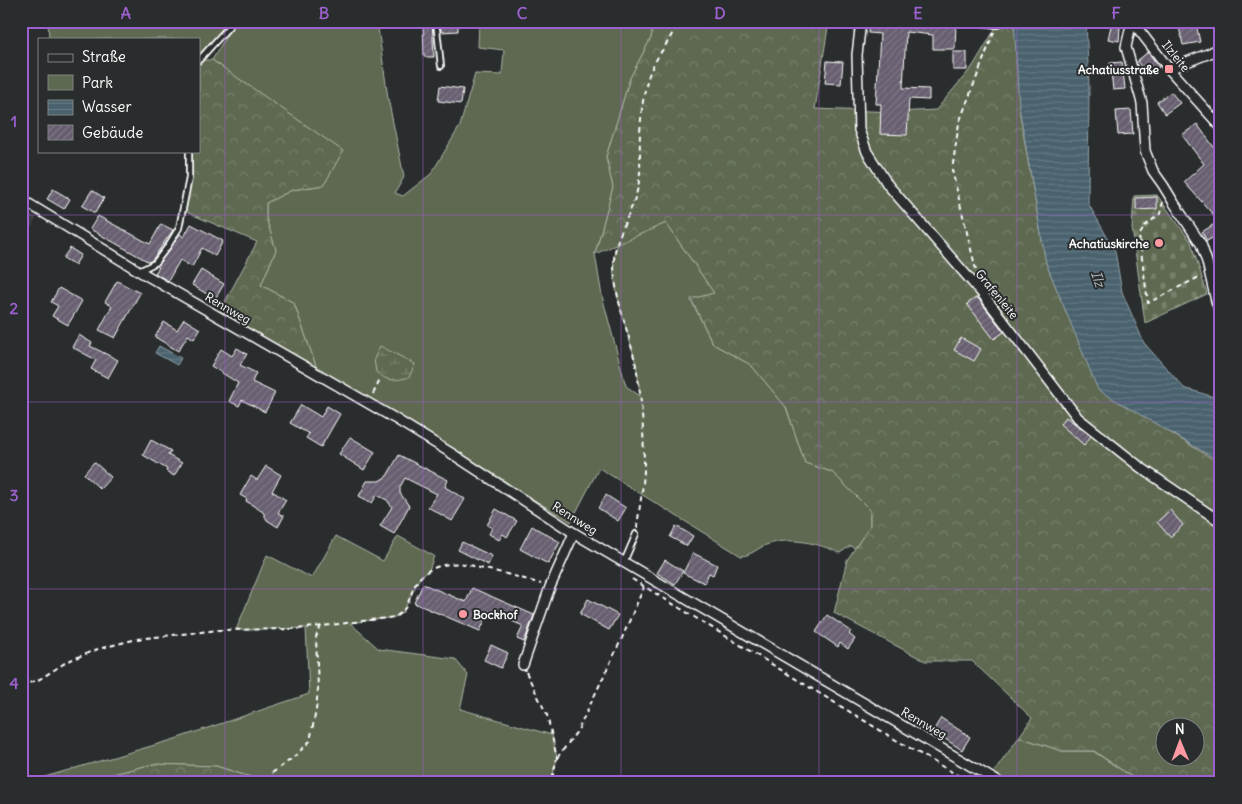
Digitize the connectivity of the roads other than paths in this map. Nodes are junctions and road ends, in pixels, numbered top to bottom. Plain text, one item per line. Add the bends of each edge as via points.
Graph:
1 (234, 21) edge
2 (436, 21) edge
3 (861, 21) edge
4 (981, 21) edge
5 (1132, 21) edge
6 (998, 22) edge
7 (1221, 47) edge
8 (200, 59) edge
9 (441, 66) dead end
10 (1170, 69) junction
11 (1221, 127) edge
12 (189, 152) edge
13 (21, 199) edge
14 (139, 271) junction
15 (1221, 314) edge
16 (1221, 522) edge
17 (574, 533) junction
18 (636, 534) road end
19 (624, 562) junction
20 (523, 665) road end
21 (1000, 783) edge

1 - 8 lane
2 - 9 lane
3 - 16 street, Grafenleite via 859,130 867,152 888,185 980,292 1078,418 1140,467
4 - 6 street
5 - 10 street, Ilzleite
5 - 15 street via 1126,47 1142,103 1145,151 1153,171 1201,244
7 - 10 street
10 - 11 street, Ilzleite
12 - 14 lane via 189,178 179,228 155,263
13 - 14 street, Rennweg
14 - 17 street, Rennweg via 368,403
17 - 19 street, Rennweg
17 - 20 street via 550,587
18 - 19 lane
19 - 21 street, Rennweg

